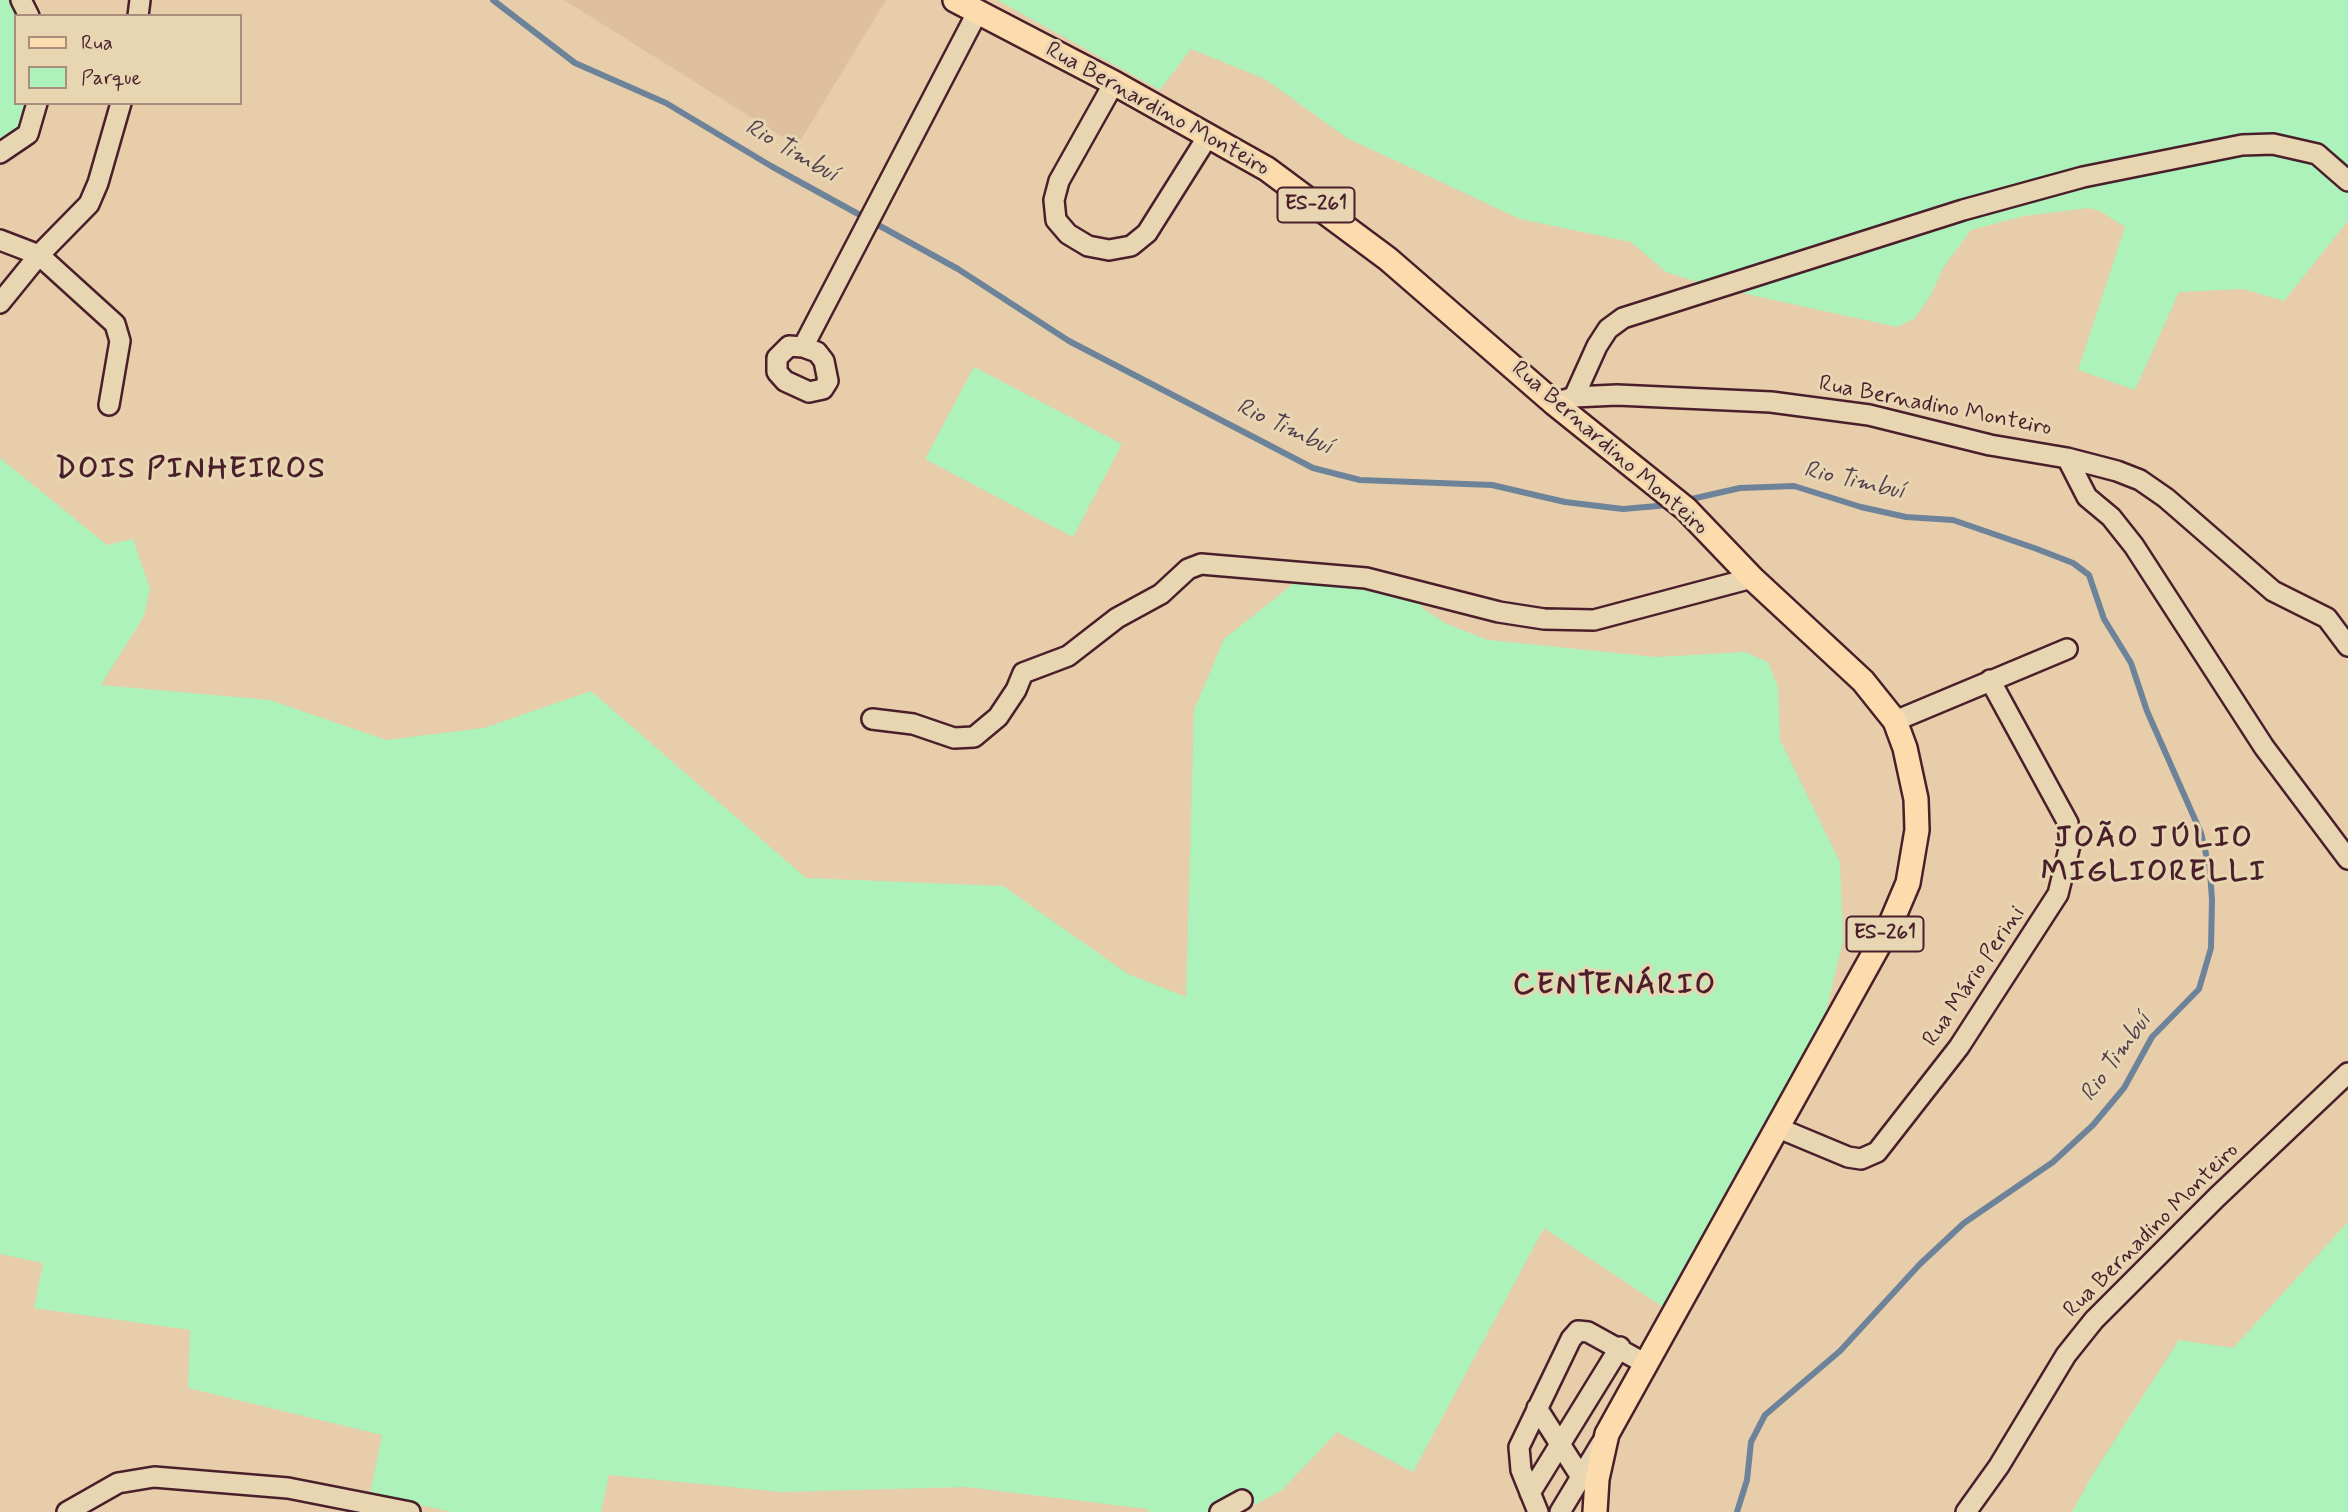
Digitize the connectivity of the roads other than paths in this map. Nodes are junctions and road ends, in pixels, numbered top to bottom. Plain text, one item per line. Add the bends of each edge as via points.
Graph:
1 (955, 0) edge
2 (977, 13) junction
3 (1114, 83) junction
4 (36, 105) edge
5 (120, 105) edge
6 (1208, 136) junction
7 (0, 153) edge
8 (2348, 181) edge
9 (0, 240) edge
10 (39, 256) junction
11 (0, 303) edge
12 (803, 347) dead end
13 (1564, 400) junction
14 (109, 405) dead end
15 (2067, 458) junction
16 (1752, 578) junction
17 (2348, 646) edge
18 (2067, 649) dead end
19 (1990, 680) junction
20 (872, 719) dead end
21 (1895, 721) junction
22 (2348, 859) edge
23 (2348, 1073) edge
24 (1776, 1127) junction
25 (1619, 1347) junction
26 (1646, 1364) junction
27 (1537, 1408) junction
28 (1607, 1434) junction
29 (1562, 1444) junction
30 (1581, 1477) junction
31 (1530, 1493) junction
32 (1242, 1500) dead end
33 (353, 1506) edge
34 (67, 1512) edge
35 (410, 1512) edge
36 (1220, 1512) edge
37 (1538, 1512) edge
38 (1560, 1512) edge
39 (1595, 1512) edge
40 (1966, 1512) edge

1 - 2 main road, Rua Bernardino Monteiro / ES-261
2 - 3 main road, Rua Bernardino Monteiro / ES-261
2 - 12 street
3 - 6 main road, Rua Bernardino Monteiro / ES-261
3 - 6 street via 1059,181 1054,200 1056,220 1088,246 1109,250 1131,246 1147,233
4 - 7 street via 28,134
5 - 10 street via 89,204
6 - 13 main road, Rua Bernardino Monteiro / ES-261 via 1267,169
8 - 13 street via 2318,154 2273,144 2242,145 2083,177 1963,209 1623,318 1608,330
9 - 10 street
10 - 11 street
10 - 14 street via 115,324 120,341
13 - 15 street, Rua Bernadino Monteiro via 1617,395 1771,402 1869,415 1990,445
13 - 16 main road, Rua Bernardino Monteiro / ES-261 via 1686,509
15 - 17 street via 2140,480 2267,586 2327,618
15 - 22 street, Rua Bernadino Monteiro via 2087,498 2111,517 2134,546 2264,747
16 - 20 street via 1594,620 1544,620 1366,578 1201,564 1188,569 1161,594 1117,618 1069,656 1027,670 998,717 974,737 954,738 913,724
16 - 21 main road, Rua Bernardino Monteiro / ES-261 via 1863,681
18 - 19 street
19 - 21 street
19 - 24 street, Rua Mário Perini via 2068,823 2070,845 2058,894 1959,1047 1875,1153 1861,1159 1848,1157
21 - 24 main road, Rua Bernardino Monteiro / ES-261 via 1916,799 1917,830 1908,883 1891,923
23 - 40 street, Rua Bernadino Monteiro via 2094,1320 2059,1366 2000,1466
24 - 26 main road, ES-261
25 - 26 street
25 - 27 street via 1578,1331
25 - 29 street
26 - 28 main road, ES-261
27 - 29 street
27 - 31 street via 1518,1458
28 - 30 street
28 - 39 main road, ES-261
29 - 30 street
29 - 31 street
30 - 38 street
31 - 37 street
32 - 36 street
33 - 34 street via 288,1488 154,1477 118,1483
33 - 35 street

